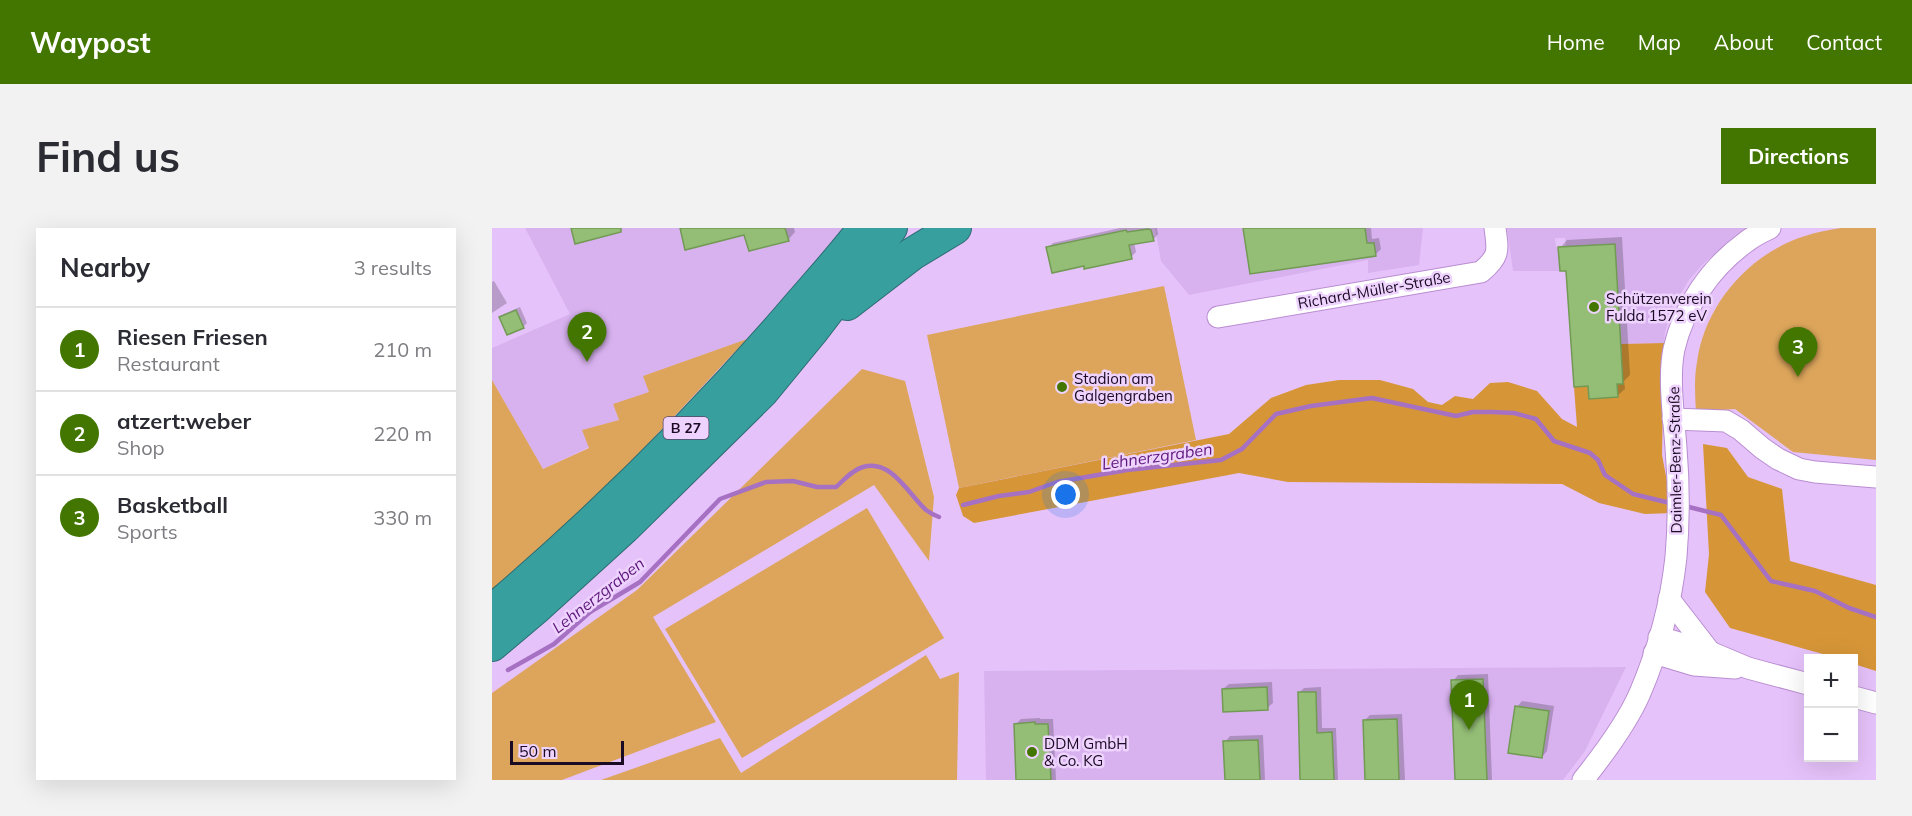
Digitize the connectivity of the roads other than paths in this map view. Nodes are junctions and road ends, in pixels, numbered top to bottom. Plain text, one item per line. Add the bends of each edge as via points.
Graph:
1 (864, 228) edge
2 (891, 228) edge
3 (955, 228) edge
4 (1495, 228) edge
5 (1770, 228) edge
6 (1218, 317) dead end
7 (813, 330) junction
8 (1673, 418) junction
9 (1876, 477) edge
10 (1669, 599) junction
11 (492, 611) edge
12 (492, 645) edge
13 (1657, 645) junction
14 (1710, 652) junction
15 (1748, 668) junction
16 (1804, 683) edge
17 (1858, 698) edge
18 (1876, 704) edge
19 (1583, 780) edge

1 - 11 highway, B 27 via 748,363 642,474
2 - 7 highway, B 27
3 - 7 highway via 912,254
4 - 6 street, Richard-Müller-Straße via 1498,249 1493,261 1481,272
5 - 8 street, Daimler-Benz-Straße via 1746,242 1714,270 1688,311 1674,350
7 - 12 highway, B 27 via 762,392 624,528
8 - 9 street via 1726,421 1778,459 1799,469
8 - 10 street, Daimler-Benz-Straße via 1678,519
10 - 13 street, Daimler-Benz-Straße
10 - 14 street
13 - 14 street
13 - 15 street via 1694,665
13 - 19 street, Daimler-Benz-Straße via 1640,694 1605,753
14 - 15 street
15 - 16 street
17 - 18 street

